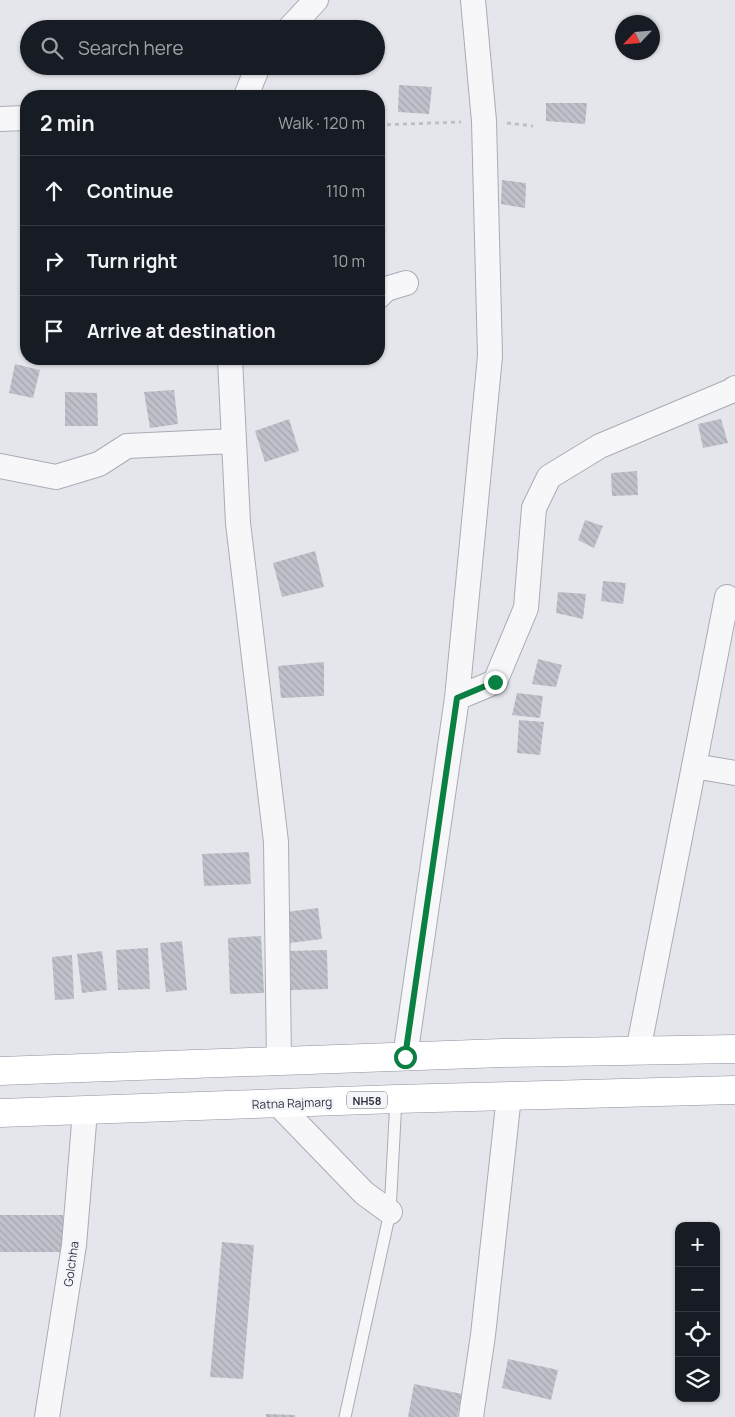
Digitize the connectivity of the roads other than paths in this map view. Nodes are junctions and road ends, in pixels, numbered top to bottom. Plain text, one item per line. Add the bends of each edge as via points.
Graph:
1 (316, 0) edge
2 (472, 0) edge
3 (297, 20) edge
4 (254, 75) edge
5 (248, 90) edge
6 (20, 118) edge
7 (0, 119) edge
8 (406, 283) dead end
9 (385, 290) edge
10 (231, 365) edge
11 (735, 388) edge
12 (234, 441) junction
13 (0, 466) edge
14 (727, 596) dead end
15 (457, 698) junction
16 (694, 766) junction
17 (735, 773) edge
18 (735, 1048) edge
19 (638, 1051) junction
20 (405, 1057) junction
21 (279, 1062) junction
22 (0, 1071) edge
23 (735, 1090) edge
24 (509, 1096) junction
25 (396, 1099) junction
26 (277, 1103) junction
27 (85, 1111) junction
28 (0, 1113) edge
29 (390, 1212) junction
30 (47, 1417) edge
31 (345, 1417) edge
32 (471, 1417) edge

1 - 3 street
2 - 15 street via 484,121 490,356
4 - 5 street
6 - 7 street
8 - 9 street
10 - 12 street
11 - 15 street via 600,446 549,477 534,508 526,608 495,682
12 - 13 street via 127,446 99,464 56,477
12 - 21 street via 238,523 276,842
14 - 16 street
15 - 20 street
16 - 17 street
16 - 19 street
18 - 19 highway
19 - 20 highway
20 - 21 highway
21 - 22 highway
23 - 24 highway, Ratna Rajmarg / NH58
24 - 25 highway, Ratna Rajmarg / NH58
24 - 32 street
25 - 26 highway, Ratna Rajmarg / NH58
25 - 29 lane
26 - 27 highway, Ratna Rajmarg / NH58
26 - 29 street via 364,1193
27 - 28 highway, Ratna Rajmarg / NH58
27 - 30 street, Golchha via 74,1245
29 - 31 lane

